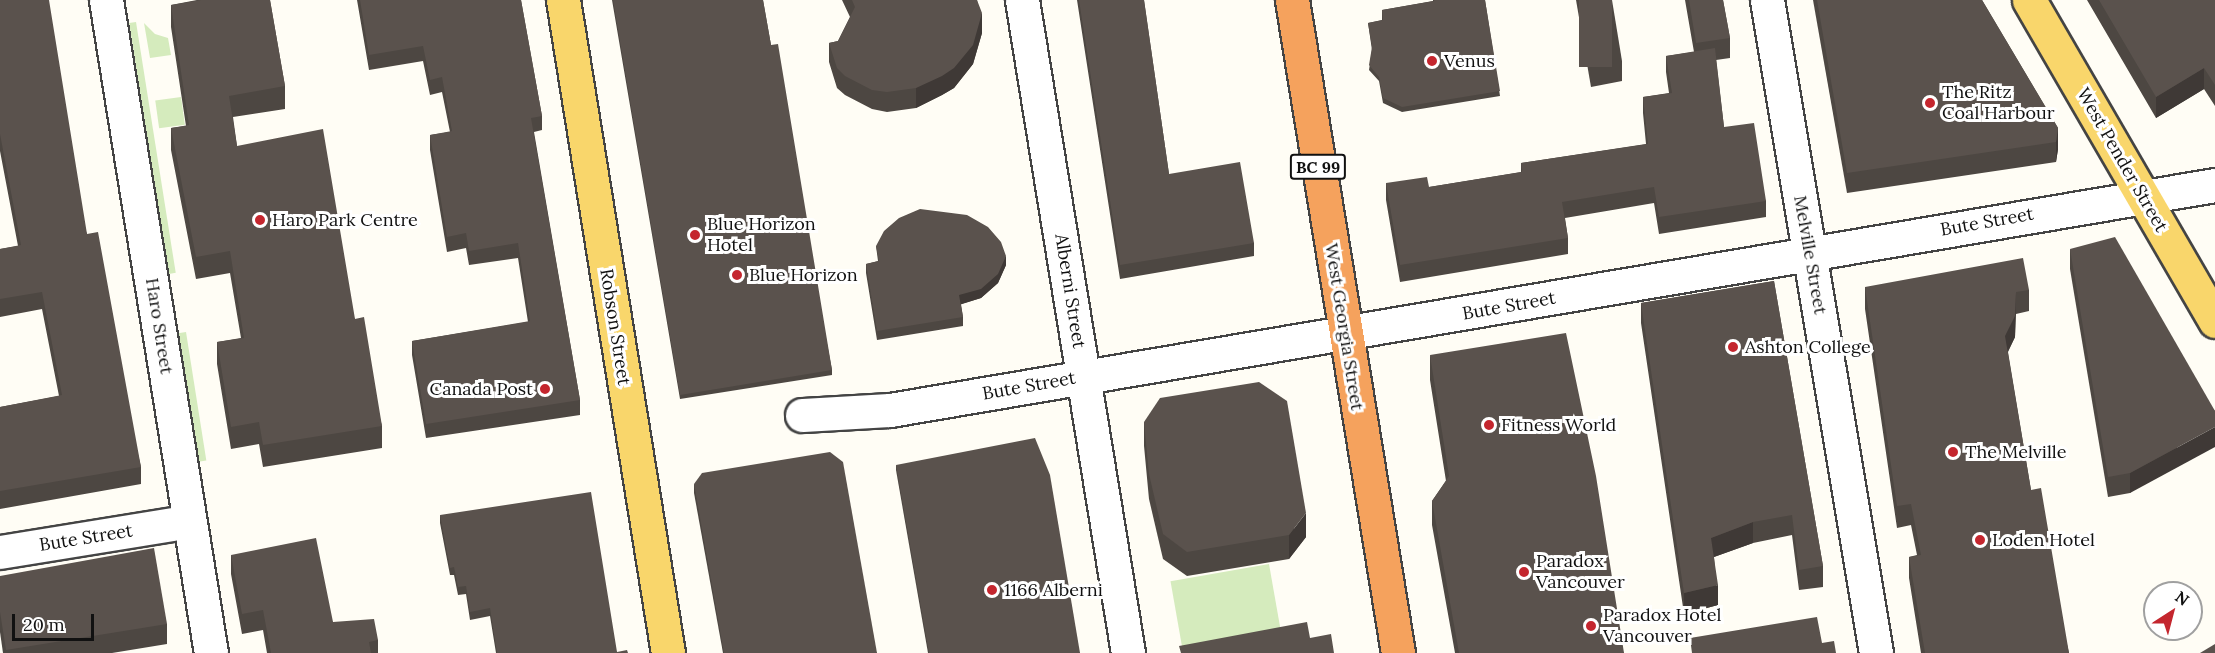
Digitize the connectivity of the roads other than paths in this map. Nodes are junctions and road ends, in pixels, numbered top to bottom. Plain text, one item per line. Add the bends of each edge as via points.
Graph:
1 (106, 0) edge
2 (563, 0) edge
3 (1022, 0) edge
4 (1292, 0) edge
5 (1767, 0) edge
6 (2029, 0) edge
7 (2215, 185) edge
8 (2143, 196) junction
9 (1809, 254) junction
10 (2215, 321) edge
11 (1345, 334) junction
12 (1084, 377) junction
13 (802, 415) dead end
14 (172, 524) dead end
15 (0, 552) edge
16 (211, 653) edge
17 (668, 653) edge
18 (1128, 653) edge
19 (1398, 653) edge
20 (1876, 653) edge

1 - 16 street, Haro Street
2 - 17 main road, Robson Street
3 - 12 street, Alberni Street
4 - 11 highway, West Georgia Street / BC 99
5 - 9 street, Melville Street
6 - 8 main road, West Pender Street
7 - 8 street, Bute Street
8 - 9 street, Bute Street
8 - 10 main road, West Pender Street
9 - 11 street, Bute Street
9 - 20 street, Melville Street
11 - 12 street, Bute Street
11 - 19 highway, West Georgia Street / BC 99
12 - 13 street, Bute Street via 857,415 834,411
12 - 18 street, Alberni Street
14 - 15 street, Bute Street

